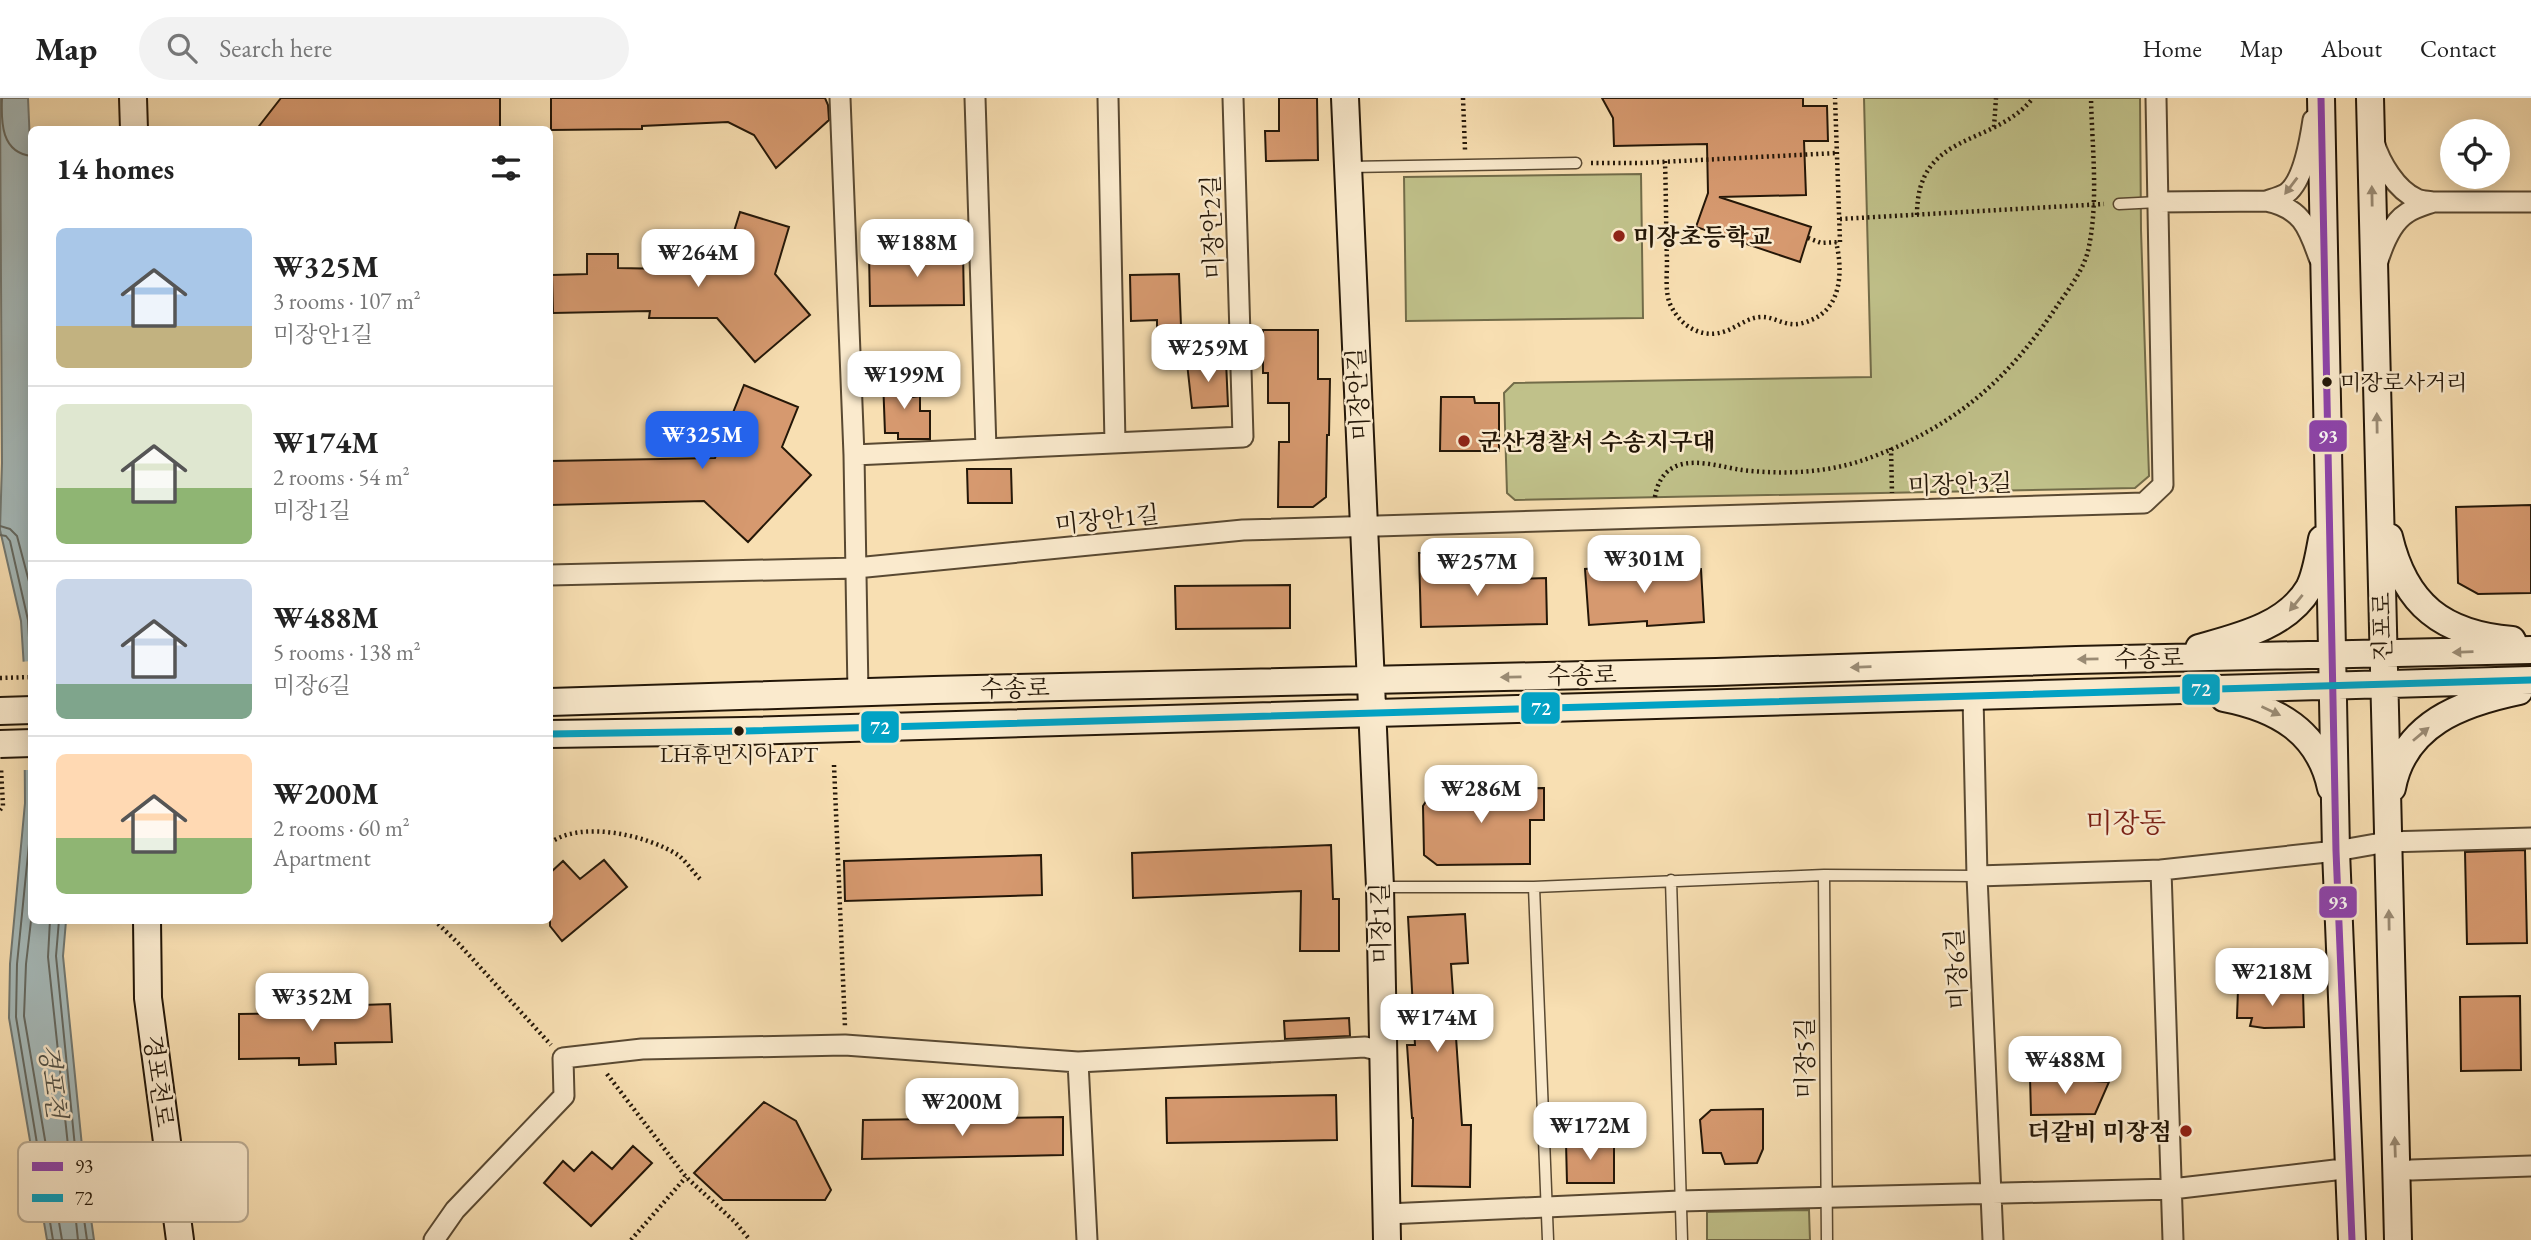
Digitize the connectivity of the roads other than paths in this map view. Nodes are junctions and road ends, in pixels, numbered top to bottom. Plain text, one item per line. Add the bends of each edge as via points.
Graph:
1 (133, 98) edge
2 (840, 98) edge
3 (975, 98) edge
4 (1108, 98) edge
5 (1233, 98) edge
6 (1345, 98) edge
7 (2156, 98) edge
8 (2319, 98) edge
9 (2370, 98) edge
10 (134, 126) edge
11 (2371, 130) junction
12 (1576, 163) road end
13 (1348, 167) junction
14 (2266, 201) junction
15 (2158, 202) junction
16 (2433, 202) junction
17 (2531, 202) edge
18 (2119, 204) road end
19 (2374, 272) junction
20 (2325, 276) junction
21 (1115, 443) junction
22 (986, 449) junction
23 (854, 455) junction
24 (2330, 468) junction
25 (2379, 475) junction
26 (1364, 528) junction
27 (856, 568) junction
28 (553, 576) edge
29 (2531, 642) edge
30 (2531, 650) edge
31 (2383, 654) junction
32 (2333, 655) junction
33 (2163, 658) junction
34 (2531, 680) edge
35 (2384, 683) junction
36 (2334, 685) junction
37 (2531, 688) edge
38 (2181, 689) junction
39 (858, 693) junction
40 (1372, 695) junction
41 (1973, 696) junction
42 (553, 702) edge
43 (0, 710) edge
44 (28, 710) edge
45 (553, 734) edge
46 (28, 743) edge
47 (0, 744) edge
48 (2337, 817) junction
49 (2387, 829) junction
50 (2531, 838) edge
51 (2336, 851) junction
52 (2161, 870) junction
53 (1824, 875) junction
54 (1977, 876) junction
55 (1671, 880) junction
56 (1380, 887) junction
57 (1534, 887) junction
58 (147, 924) edge
59 (1381, 1051) junction
60 (1078, 1062) junction
61 (167, 1142) edge
62 (2531, 1166) edge
63 (2335, 1170) dead end
64 (2411, 1170) dead end
65 (2172, 1189) junction
66 (1992, 1195) junction
67 (1825, 1198) junction
68 (1680, 1201) junction
69 (1548, 1205) junction
70 (178, 1222) edge
71 (1387, 1227) edge
72 (180, 1240) edge
73 (434, 1240) edge
74 (1087, 1240) edge
75 (1548, 1240) edge
76 (1682, 1240) edge
77 (1827, 1240) edge
78 (1993, 1240) edge
79 (2174, 1240) edge
80 (2352, 1240) edge
81 (2398, 1240) edge

1 - 10 street
2 - 23 street
3 - 22 street
4 - 21 street
5 - 21 street, 미장안2길 via 1243,437
6 - 13 street, 미장안길
7 - 15 street, 미장안3길
8 -> 14 street via 2293,187 2286,195
8 - 20 street, 진포로
9 - 11 street, 진포로
11 - 16 street via 2376,151 2402,189 2417,200
19 -> 11 street, 진포로
12 - 13 lane
13 - 26 street, 미장안길
14 - 15 street
14 - 20 street via 2286,205 2298,216 2312,236
15 - 18 lane
15 - 26 street, 미장안3길 via 2163,485 2144,503
16 - 17 street
16 - 19 street via 2406,213 2395,225
25 -> 19 street, 진포로
20 - 24 street, 진포로
21 - 22 street, 미장안2길
22 - 23 street, 미장안2길
23 - 27 street
24 - 32 street, 진포로
24 -> 33 street via 2322,541 2309,587 2288,614 2241,636
25 - 29 street via 2389,540 2401,577 2422,606 2455,627
25 - 31 street, 진포로
26 - 27 street, 미장안1길 via 1243,530
26 - 40 street, 미장안길
27 - 28 street, 미장안1길
27 - 39 street
30 -> 31 street, 수송로
31 - 32 street, 수송로
31 - 35 street, 진포로
32 - 33 street, 수송로
32 - 36 street, 진포로
33 -> 40 street, 수송로
34 - 35 street, 수송로
35 - 36 street, 수송로
35 - 49 street, 진포로
36 - 38 street, 수송로
36 - 48 street, 진포로
49 -> 37 street via 2395,771 2412,741 2438,719 2490,697
38 - 41 street, 수송로
38 -> 48 street via 2252,703 2299,730 2328,776
39 - 40 street, 수송로
39 - 42 street, 수송로
40 - 41 street, 수송로
40 - 45 street, 수송로 via 759,731
40 - 56 street, 미장1길
41 - 54 street, 미장6길
43 - 44 street
46 - 47 street, bridge
48 - 51 street, 진포로
49 - 50 street
49 - 51 street
81 -> 49 street, 진포로
51 - 52 street
51 - 80 street, 진포로
52 - 54 street
52 - 65 street
53 - 54 lane
53 - 55 lane
53 - 67 lane, 미장5길
54 - 66 street, 미장6길
55 - 57 lane
55 - 68 lane
56 - 57 lane
56 - 59 street, 미장1길
57 - 69 lane
58 - 61 street, 경포천로 via 148,998
59 - 60 street via 1365,1047
59 - 71 street, 미장1길
60 - 73 street via 845,1045 642,1049 563,1058 564,1096 455,1210
60 - 74 street
62 - 64 street
63 - 65 street
65 - 66 street
65 - 79 street
66 - 67 street
66 - 78 street, 미장6길
67 - 68 street
67 - 77 lane, 미장5길
68 - 69 street
68 - 76 lane
69 - 71 street
69 - 75 lane
70 - 72 street, 경포천로

